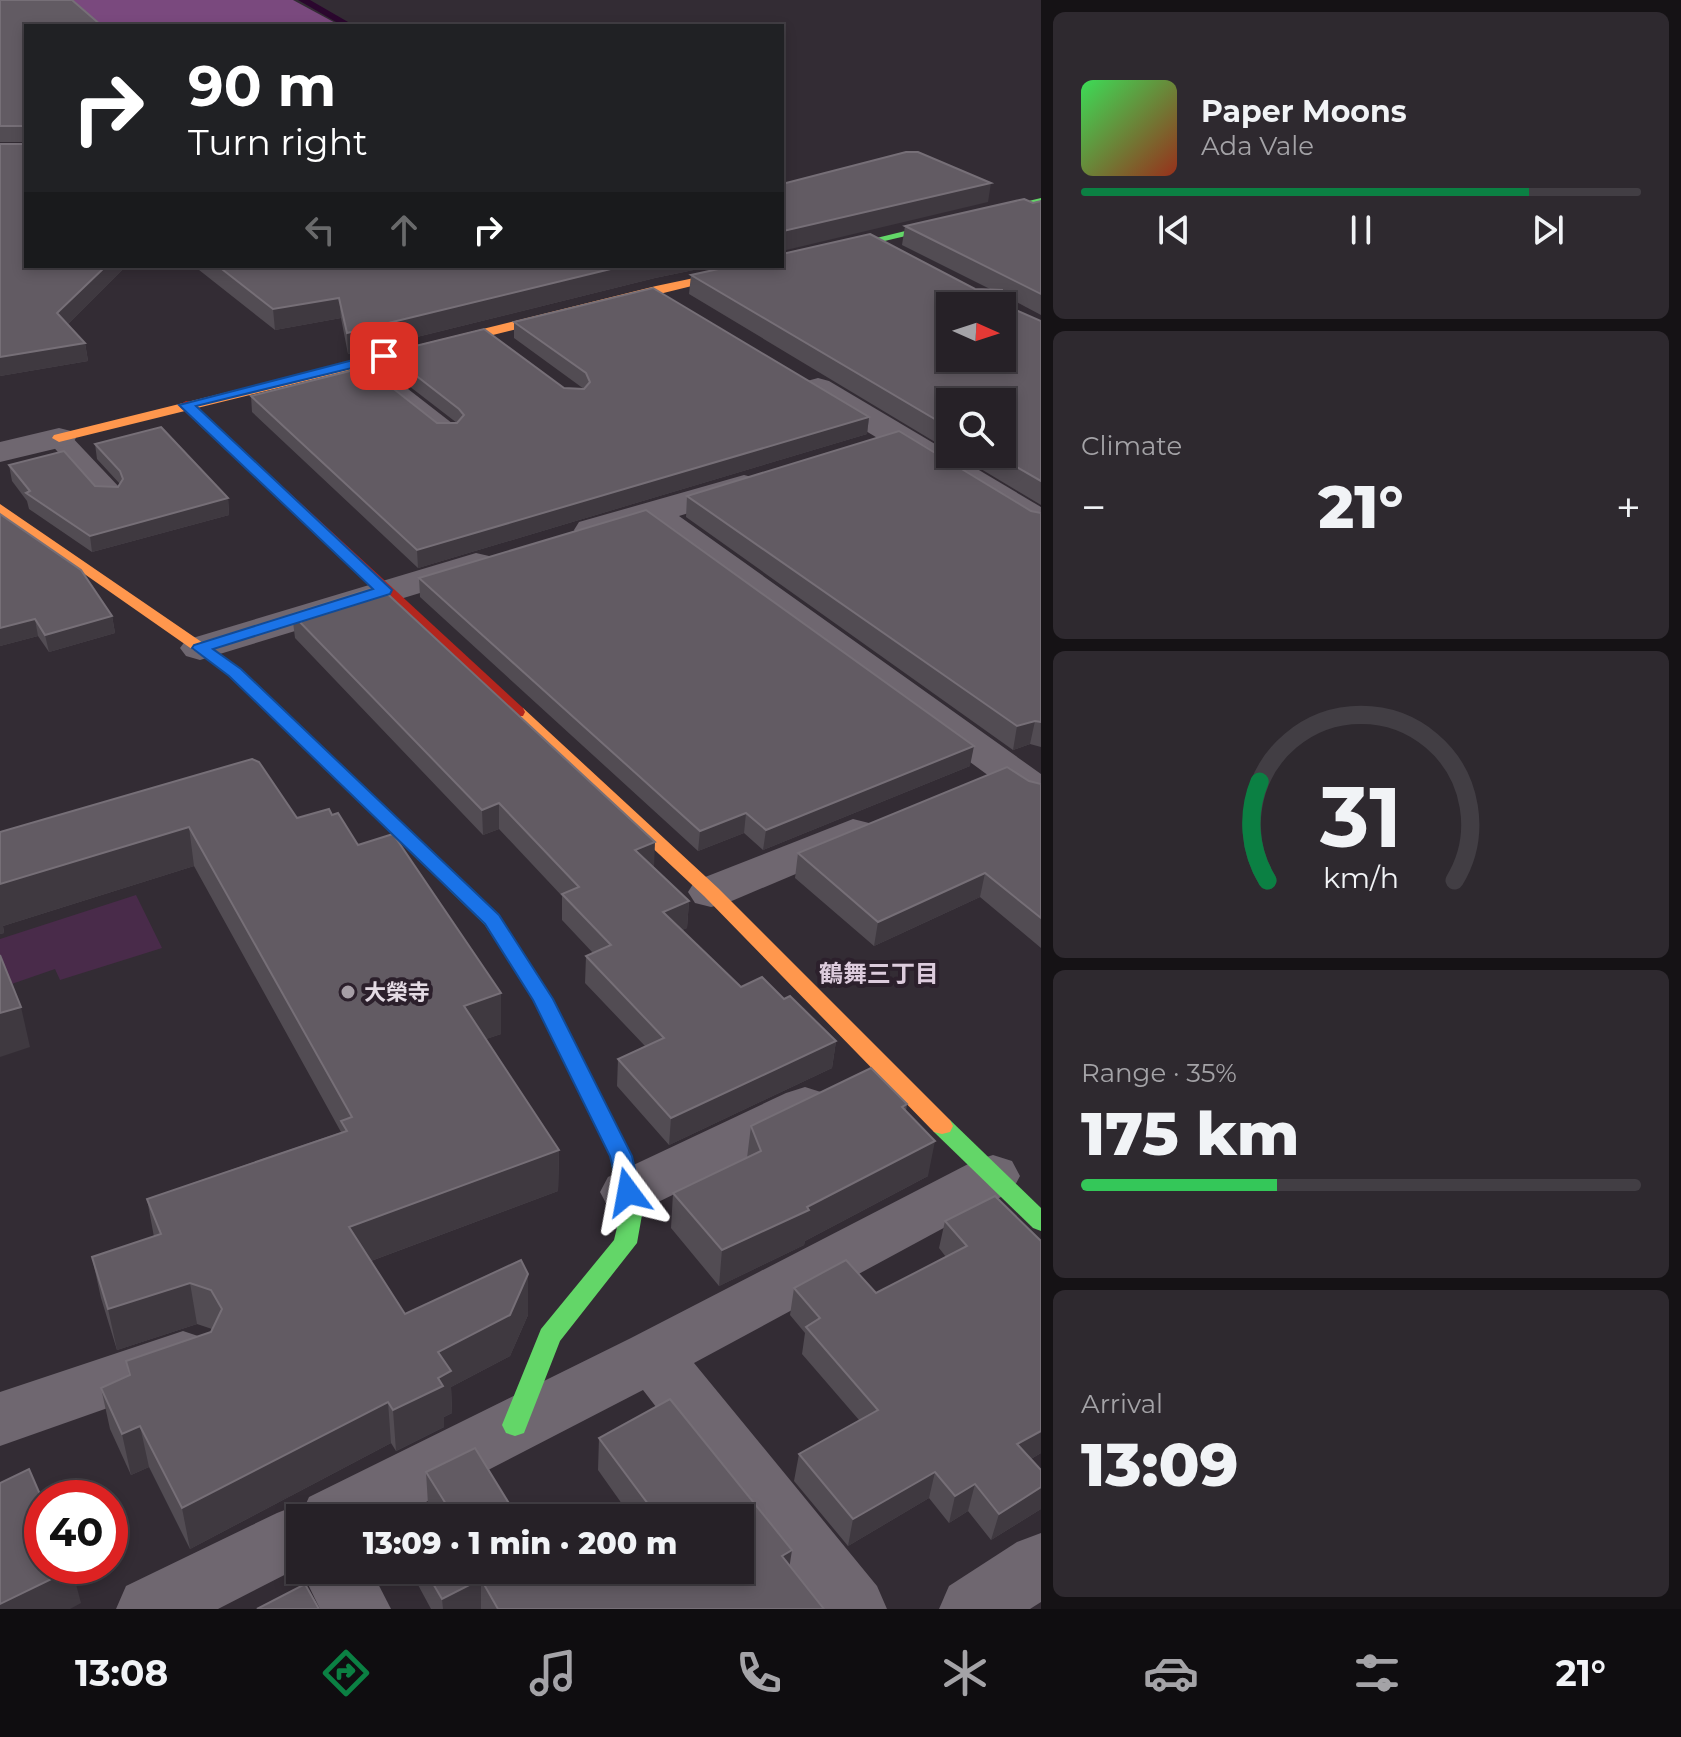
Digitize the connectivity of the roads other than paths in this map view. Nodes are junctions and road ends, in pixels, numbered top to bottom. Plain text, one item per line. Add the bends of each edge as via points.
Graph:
1 (1038, 205) edge
2 (873, 241) junction
3 (797, 259) edge
4 (914, 263) edge
5 (748, 268) edge
6 (720, 271) edge
7 (656, 290) junction
8 (696, 314) edge
9 (485, 331) junction
10 (511, 350) edge
11 (359, 362) junction
12 (791, 372) edge
13 (186, 405) junction
14 (448, 432) edge
15 (59, 438) junction
16 (900, 438) junction
17 (856, 451) edge
18 (0, 452) edge
19 (768, 478) edge
20 (110, 494) edge
21 (0, 508) edge
22 (652, 513) junction
23 (1041, 522) edge
24 (562, 539) edge
25 (503, 556) edge
26 (384, 590) junction
27 (200, 648) junction
28 (1030, 773) edge
29 (966, 787) edge
30 (895, 816) edge
31 (711, 892) junction
32 (883, 1069) junction
33 (993, 1176) junction
34 (628, 1192) junction
35 (1041, 1222) edge
36 (196, 1352) edge
37 (652, 1356) junction
38 (0, 1419) edge
39 (515, 1425) junction
40 (360, 1504) edge
41 (286, 1541) edge
42 (1041, 1564) edge
43 (342, 1584) edge
44 (150, 1609) edge
45 (357, 1609) edge
46 (853, 1609) edge
47 (973, 1609) edge

1 - 2 street
2 - 3 street
2 - 4 street
5 - 6 street
6 - 7 street
7 - 8 street
7 - 9 street
9 - 10 lane
9 - 11 street
11 - 13 street
11 - 14 lane
12 - 16 street
13 - 15 street
13 - 26 street
15 - 18 street
15 - 20 lane
16 - 17 street
16 - 23 street
19 - 22 street
21 - 27 street
22 - 24 street
22 - 28 street
25 - 26 street
26 - 27 street
26 - 31 street
27 - 34 street via 235,672 492,920 550,1013 621,1156
28 - 29 street
30 - 31 street
31 - 32 street
32 - 33 street
32 - 34 street
33 - 35 street
33 - 37 street
34 - 39 street via 631,1215 625,1243 550,1336
36 - 38 street
37 - 39 street
37 - 46 street
39 - 40 street
41 - 44 street
42 - 47 street
43 - 45 street

